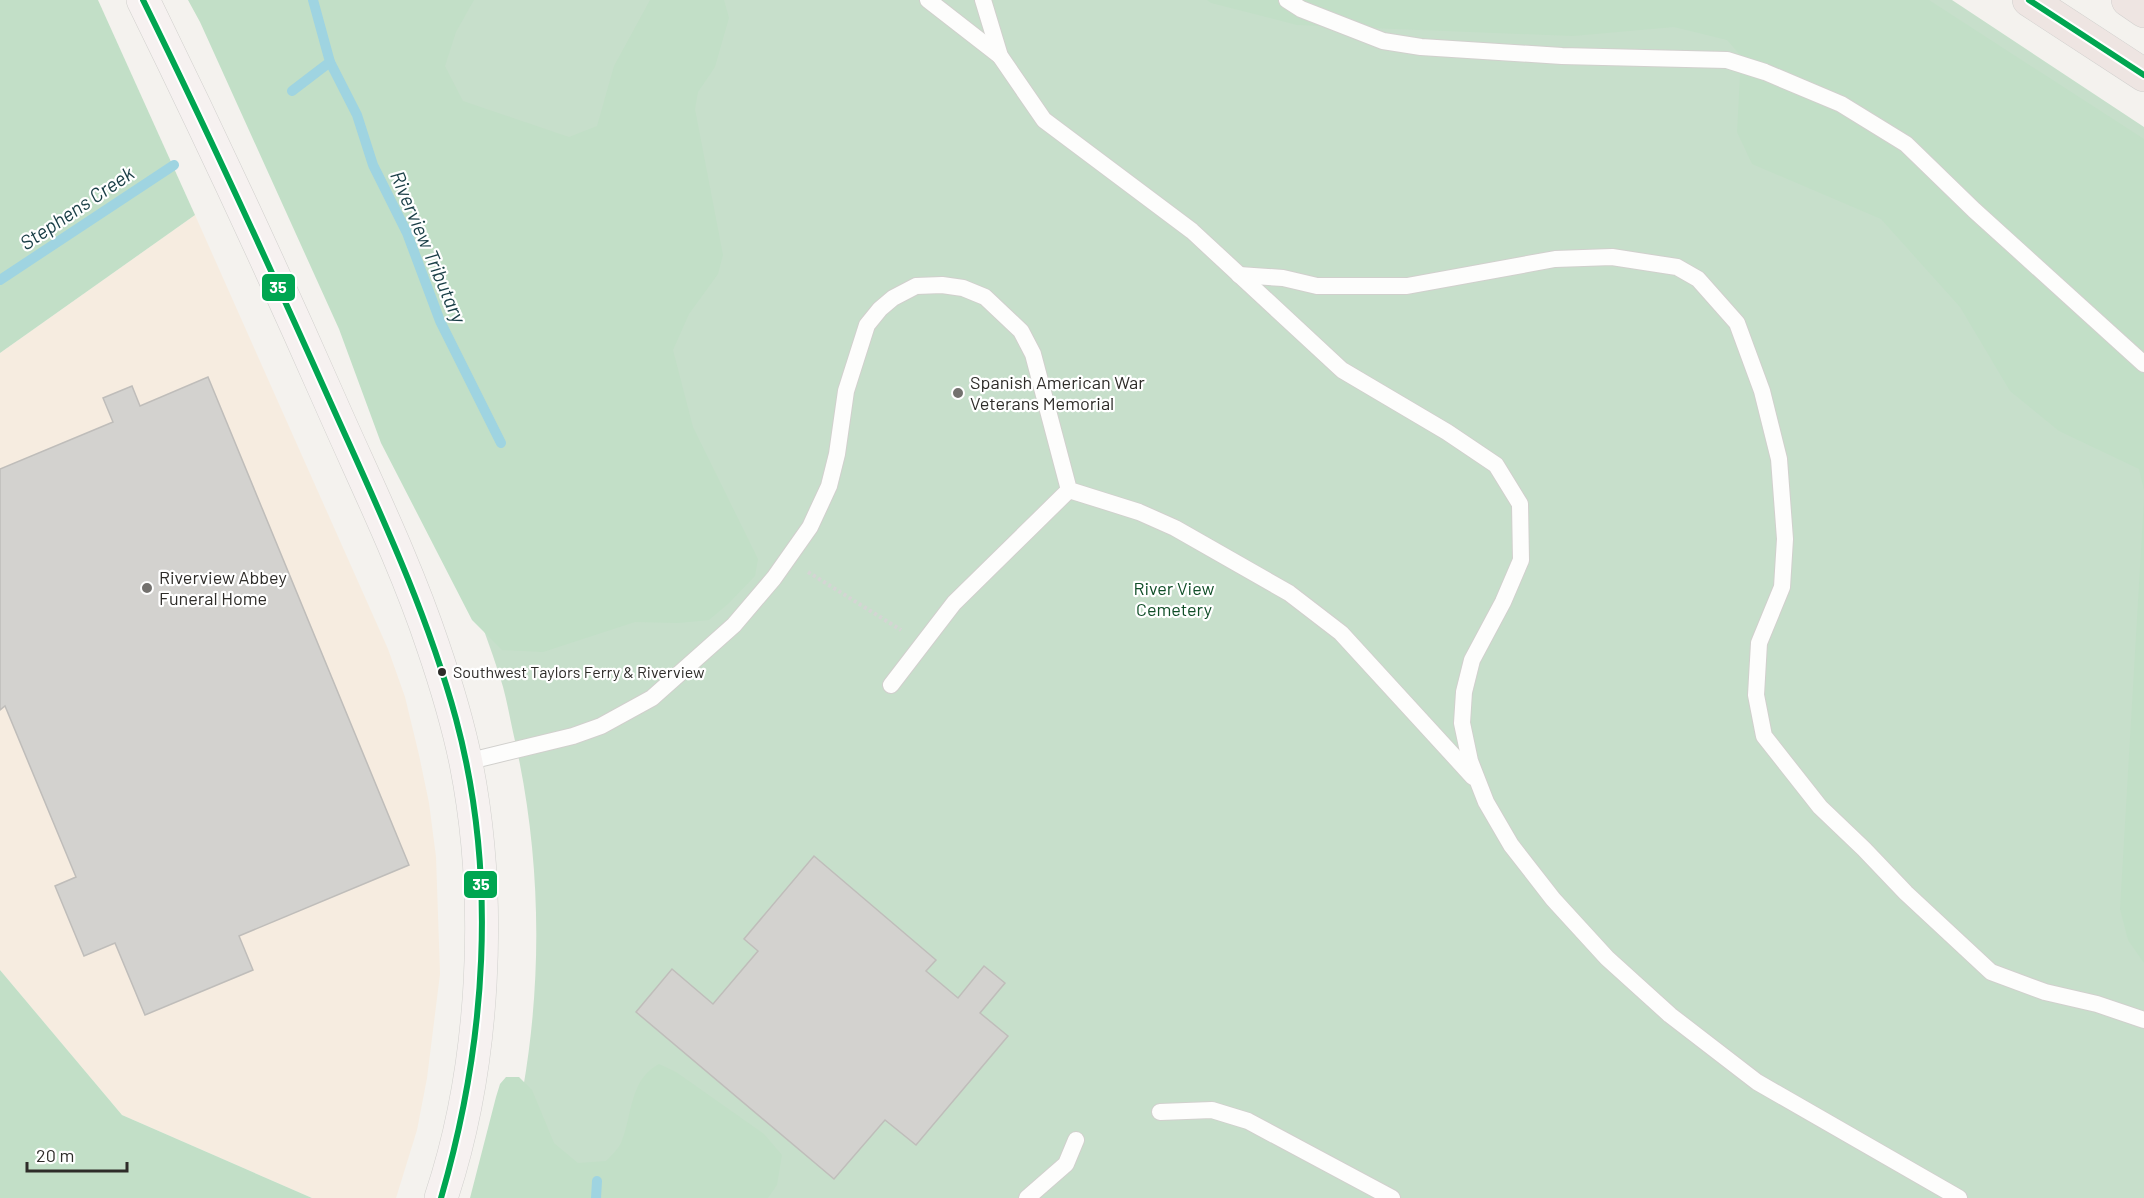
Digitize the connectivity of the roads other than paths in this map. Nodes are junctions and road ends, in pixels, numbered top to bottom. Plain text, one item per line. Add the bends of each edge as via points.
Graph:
1 (144, 0) edge
2 (928, 0) edge
3 (983, 0) edge
4 (1287, 0) edge
5 (2029, 0) edge
6 (2128, 0) edge
7 (2144, 11) edge
8 (1000, 56) junction
9 (2144, 75) edge
10 (1239, 274) junction
11 (2144, 364) edge
12 (1069, 490) junction
13 (891, 684) dead end
14 (466, 762) junction
15 (1479, 782) junction
16 (2144, 1020) edge
17 (1160, 1112) dead end
18 (1076, 1140) dead end
19 (441, 1198) edge
20 (1027, 1198) edge
21 (1392, 1198) edge
22 (1959, 1198) edge

1 - 14 main road via 274,274 407,577 433,645
2 - 8 lane
3 - 8 lane
4 - 11 lane via 1383,41 1421,48 1727,60 1776,76 1841,104 1906,144
5 - 9 main road
6 - 7 main road
8 - 10 lane via 1044,120 1192,231
10 - 15 lane via 1342,370 1496,465 1520,504 1521,560 1472,660 1464,692 1462,723
10 - 16 lane via 1317,286 1407,286 1555,259 1612,257 1677,267 1698,279 1737,323 1762,391 1779,459 1785,540 1782,587 1758,643 1756,695 1764,736 1820,807 1991,972
12 - 13 lane via 954,603
12 - 14 lane via 1033,354 1021,331 985,297 963,288 916,286 892,298 867,325 846,391 829,486 810,526 788,559 734,625 652,698 601,726
12 - 15 lane via 1175,528 1289,593 1341,633
14 - 19 main road via 480,886 478,1013 459,1140
15 - 22 lane via 1511,844 1553,898 1607,958 1670,1015 1757,1082
17 - 21 lane via 1212,1110 1248,1121
18 - 20 lane via 1066,1164

